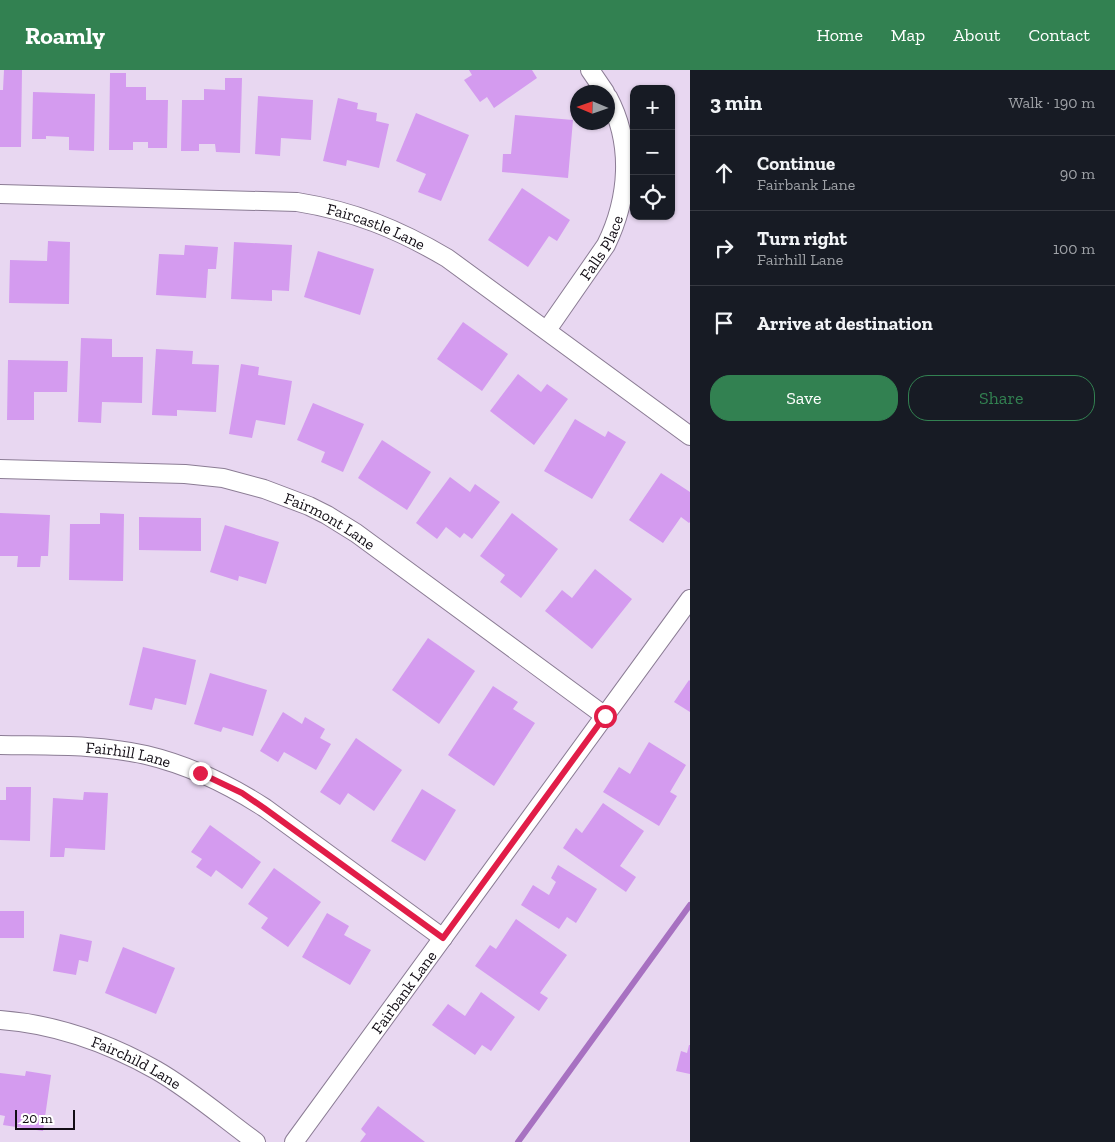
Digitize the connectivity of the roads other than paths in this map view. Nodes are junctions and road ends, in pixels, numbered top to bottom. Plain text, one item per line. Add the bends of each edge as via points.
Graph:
1 (590, 70) edge
2 (600, 85) edge
3 (615, 114) edge
4 (0, 194) edge
5 (547, 330) junction
6 (690, 436) edge
7 (0, 469) edge
8 (690, 599) edge
9 (605, 716) junction
10 (0, 745) edge
11 (443, 938) junction
12 (0, 1020) edge
13 (256, 1142) edge
14 (294, 1142) edge

1 - 2 street
3 - 5 street, Falls Place via 626,170 622,202 606,245
4 - 5 street, Faircastle Lane via 276,201 337,209 391,228 428,247
5 - 6 street, Faircastle Lane
7 - 9 street, Fairmont Lane via 204,475 242,482 309,506 356,533
8 - 9 street, Fairbank Lane
9 - 11 street, Fairbank Lane
10 - 11 street, Fairhill Lane via 127,751 162,759 207,776 264,808
11 - 14 street, Fairbank Lane
12 - 13 street, Fairchild Lane via 55,1028 137,1060 180,1085

